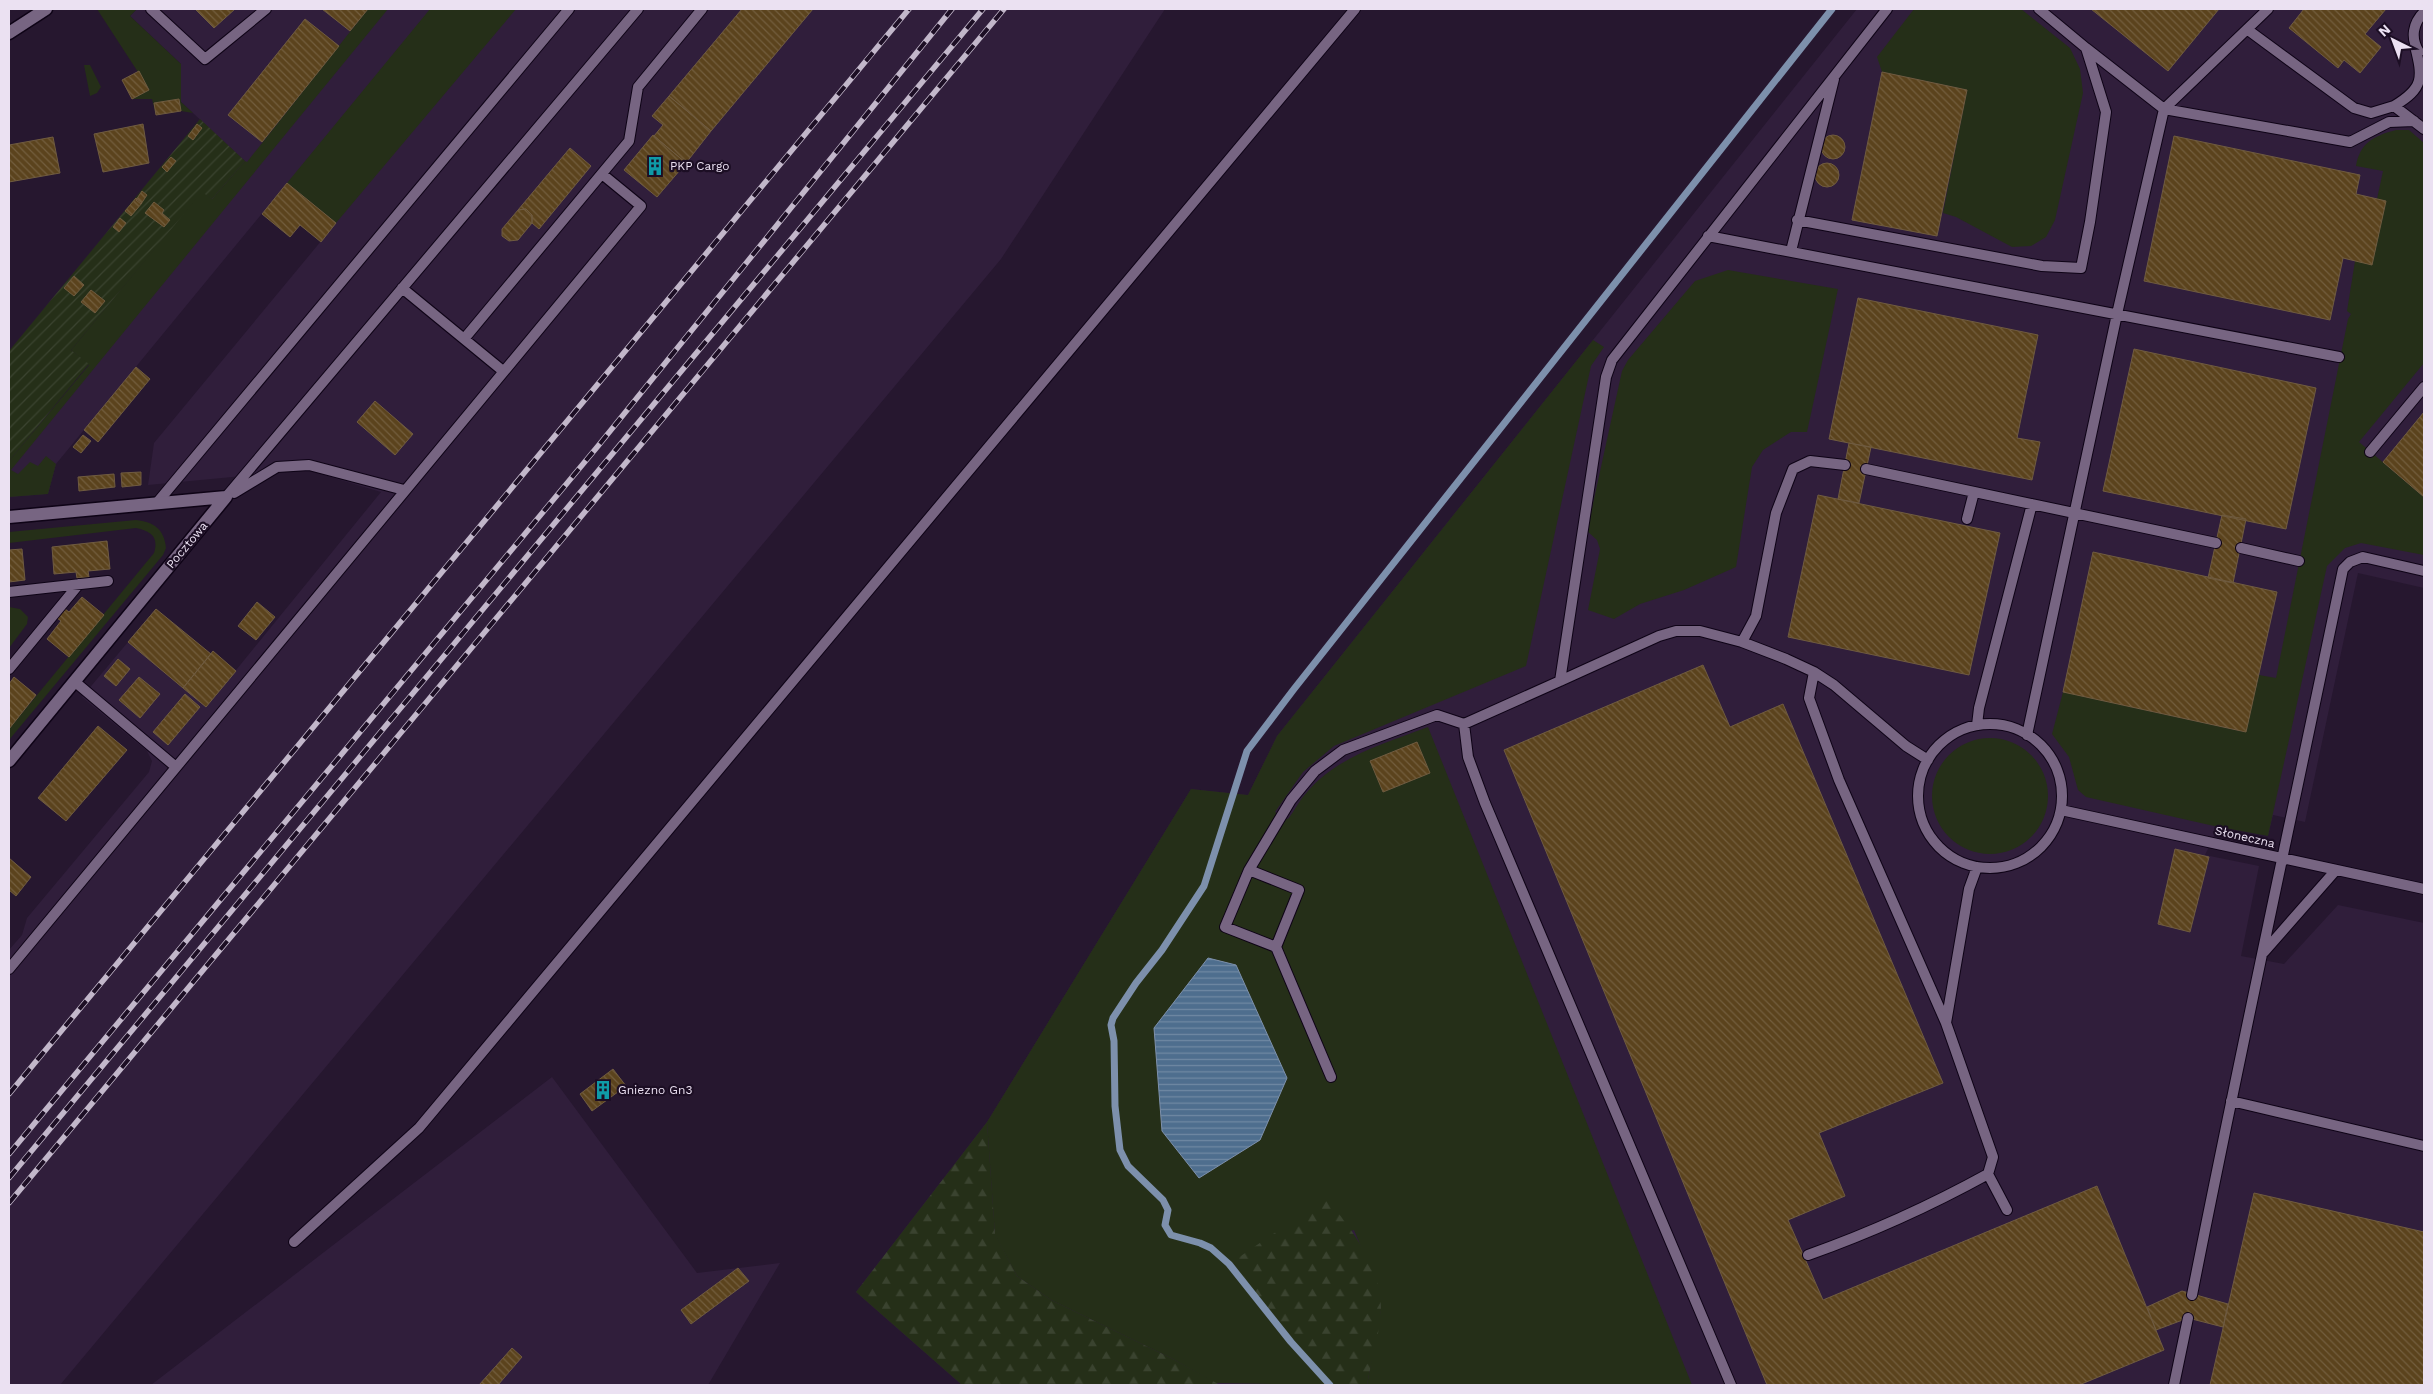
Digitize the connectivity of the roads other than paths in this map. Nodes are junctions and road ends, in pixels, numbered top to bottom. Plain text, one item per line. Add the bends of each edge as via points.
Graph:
1 (46, 9) edge
2 (150, 9) edge
3 (266, 9) edge
4 (569, 9) edge
5 (638, 9) edge
6 (702, 9) edge
7 (1355, 9) edge
8 (1887, 9) edge
9 (2039, 9) edge
10 (2268, 9) edge
11 (2416, 9) edge
12 (2424, 12) edge
13 (2416, 23) junction
14 (2248, 30) junction
15 (9, 33) edge
16 (2415, 46) junction
17 (2086, 48) junction
18 (2424, 58) edge
19 (1835, 76) junction
20 (2394, 106) junction
21 (2164, 109) junction
22 (2414, 121) junction
23 (2424, 129) edge
24 (602, 174) junction
25 (1797, 220) junction
26 (1708, 236) junction
27 (1791, 252) junction
28 (402, 288) junction
29 (2117, 314) junction
30 (464, 339) junction
31 (2339, 357) dead end
32 (503, 371) junction
33 (2424, 387) edge
34 (2370, 452) dead end
35 (1845, 465) dead end
36 (1866, 469) dead end
37 (404, 490) junction
38 (1974, 492) junction
39 (226, 497) junction
40 (156, 504) junction
41 (2032, 504) junction
42 (2076, 514) junction
43 (9, 517) edge
44 (1966, 519) dead end
45 (2216, 543) dead end
46 (2241, 548) dead end
47 (2299, 561) dead end
48 (2424, 571) edge
49 (108, 581) dead end
50 (79, 584) junction
51 (9, 592) edge
52 (1742, 642) junction
53 (9, 669) edge
54 (1814, 672) junction
55 (74, 681) junction
56 (1560, 681) junction
57 (1464, 724) junction
58 (1977, 724) junction
59 (2027, 734) junction
60 (1928, 760) junction
61 (9, 761) edge
62 (176, 767) junction
63 (2060, 810) junction
64 (2283, 858) junction
65 (1977, 867) junction
66 (1249, 870) junction
67 (2336, 870) junction
68 (2424, 889) edge
69 (1276, 947) junction
70 (2264, 953) junction
71 (9, 969) edge
72 (1946, 1023) junction
73 (1331, 1078) dead end
74 (2231, 1101) junction
75 (2424, 1146) edge
76 (1988, 1174) junction
77 (2007, 1210) dead end
78 (294, 1242) dead end
79 (1808, 1254) dead end
80 (2192, 1295) dead end
81 (2188, 1318) dead end
82 (1731, 1385) edge
83 (2174, 1385) edge

1 - 15 street
2 - 3 lane via 205,59
4 - 40 lane
5 - 28 lane
6 - 24 lane via 638,87 629,141
7 - 78 lane via 419,1128
8 - 19 lane
9 - 17 lane
10 - 14 lane
11 - 13 lane
12 - 13 lane
13 - 16 lane
14 - 20 lane via 2354,108 2371,114
14 - 21 lane
16 - 18 lane
16 - 20 lane via 2421,71 2418,88
17 - 21 lane
17 - 25 lane via 2106,112 2081,268 2042,266
19 - 25 lane
19 - 26 lane
20 - 22 lane
21 - 22 lane via 2350,142 2389,122
21 - 29 lane
22 - 23 lane
24 - 30 lane
24 - 32 lane via 641,206
25 - 27 lane
26 - 27 lane
26 - 56 lane via 1624,342 1606,377
27 - 29 lane
28 - 30 lane
28 - 39 lane
29 - 31 lane
29 - 42 lane
30 - 32 lane
32 - 37 lane
33 - 34 lane
35 - 52 lane via 1810,461 1793,469 1776,513 1756,616
36 - 38 lane
37 - 39 lane via 310,465 277,467
37 - 62 lane
38 - 41 lane
38 - 44 lane
39 - 40 street
39 - 55 street, Pocztowa
40 - 43 street
41 - 42 lane
41 - 58 lane
42 - 45 lane
42 - 59 lane
46 - 47 lane
48 - 64 lane via 2363,557 2343,569
49 - 50 lane
50 - 51 lane
50 - 53 lane
52 - 54 lane
52 - 56 lane via 1700,631 1676,631 1620,652
54 - 60 lane
54 - 72 lane via 1809,698 1839,780
55 - 61 street, Pocztowa
55 - 62 lane
56 - 57 lane
57 - 66 lane via 1437,715 1343,750 1315,770 1291,800
57 - 82 lane via 1468,757 1486,803
58 - 59 lane via 2004,725
58 - 60 lane via 1947,738
59 - 63 lane via 2041,745 2055,767 2062,792
60 - 65 lane via 1918,788 1924,827 1950,857
62 - 71 lane
63 - 64 lane, Słoneczna
63 - 65 lane via 2054,829 2027,858 2008,866
64 - 67 lane, Słoneczna
64 - 70 lane
65 - 72 lane via 1969,889
66 - 69 lane via 1299,890
66 - 69 lane via 1225,927
67 - 68 lane, Słoneczna
67 - 70 lane
69 - 73 lane
70 - 74 lane
72 - 76 lane via 1993,1157
74 - 75 lane
74 - 80 lane
76 - 77 lane
76 - 79 lane via 1904,1217
81 - 83 lane

